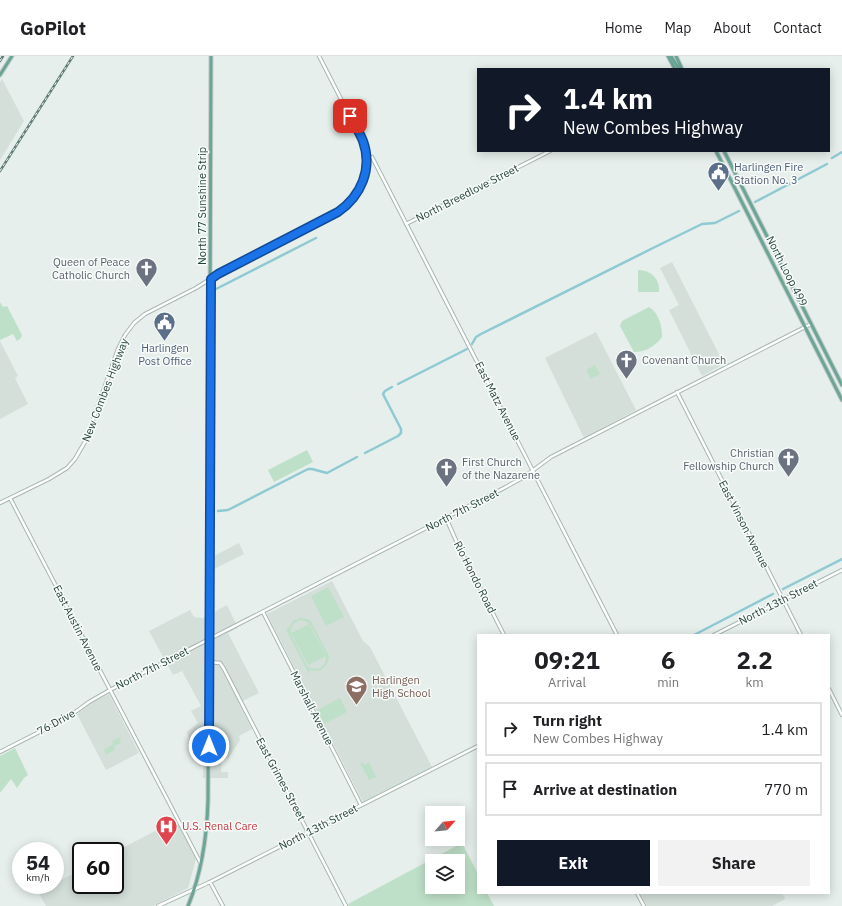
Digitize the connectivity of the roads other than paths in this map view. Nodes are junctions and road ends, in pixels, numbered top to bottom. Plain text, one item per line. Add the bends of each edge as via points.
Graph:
1 (12, 56) edge
2 (211, 56) edge
3 (319, 56) edge
4 (668, 56) edge
5 (671, 56) edge
6 (676, 56) edge
7 (674, 68) edge
8 (678, 68) edge
9 (682, 68) edge
10 (0, 75) edge
11 (548, 152) edge
12 (717, 152) edge
13 (724, 152) edge
14 (367, 159) junction
15 (738, 179) junction
16 (732, 182) junction
17 (406, 224) junction
18 (211, 279) junction
19 (811, 324) junction
20 (805, 327) junction
21 (842, 384) edge
22 (677, 392) junction
23 (842, 400) edge
24 (533, 470) junction
25 (10, 498) junction
26 (0, 503) edge
27 (446, 518) junction
28 (842, 570) edge
29 (783, 600) junction
30 (263, 612) junction
31 (503, 634) edge
32 (617, 634) edge
33 (716, 634) edge
34 (800, 634) edge
35 (209, 639) junction
36 (209, 662) junction
37 (110, 690) junction
38 (830, 691) edge
39 (842, 715) edge
40 (477, 747) edge
41 (0, 752) edge
42 (362, 805) junction
43 (308, 832) junction
44 (201, 864) junction
45 (210, 882) junction
46 (194, 890) junction
47 (638, 894) edge
48 (158, 906) edge
49 (188, 906) edge
50 (223, 906) edge
51 (346, 906) edge
52 (644, 906) edge

1 - 10 main road
2 - 18 main road, North 77 Sunshine Strip
3 - 14 street, New Combes Highway via 362,138
4 - 7 main road
5 - 8 main road
6 - 9 main road
11 - 17 street, North Breedlove Street
12 - 16 main road, North Loop 499
13 - 15 main road, North Loop 499
14 - 17 street, East Matz Avenue via 372,157
14 - 18 street, New Combes Highway via 366,174 360,189 344,208
15 - 16 main road
15 - 19 main road, North Loop 499
16 - 20 main road, North Loop 499
17 - 24 street, East Matz Avenue
18 - 25 street, New Combes Highway via 145,314 134,324 118,349 86,440 75,459 61,472
18 - 35 main road, North 77 Sunshine Strip
19 - 20 street, North 7th Street
19 - 21 main road, North Loop 499
20 - 22 street, North 7th Street
20 - 23 main road, North Loop 499
22 - 24 street, North 7th Street via 551,457
22 - 29 street, East Vinson Avenue
24 - 27 street, North 7th Street
24 - 32 street, East Matz Avenue
25 - 26 street, New Combes Highway
25 - 37 street, East Austin Avenue
27 - 30 street, North 7th Street
27 - 31 street, Rio Hondo Road
28 - 29 street, North 13th Street
29 - 33 street, North 13th Street
29 - 34 street, East Vinson Avenue
30 - 35 street, North 7th Street
30 - 42 street, Marshall Avenue
35 - 36 main road, North 77 Sunshine Strip
35 - 37 street, North 7th Street
36 - 43 street, East Grimes Street via 218,662 222,665
36 - 44 main road, North 77 Sunshine Strip via 208,820
37 - 41 street, 76 Drive via 67,718
37 - 44 street, East Austin Avenue
38 - 39 street
40 - 42 street, North 13th Street
42 - 43 street, North 13th Street
43 - 45 street, North 13th Street
43 - 51 street, East Grimes Street
44 - 46 main road, North 77 Sunshine Strip
45 - 46 street, North 13th Street
45 - 50 street
46 - 48 street, North 13th Street
46 - 49 main road, North 77 Sunshine Strip
47 - 52 street

